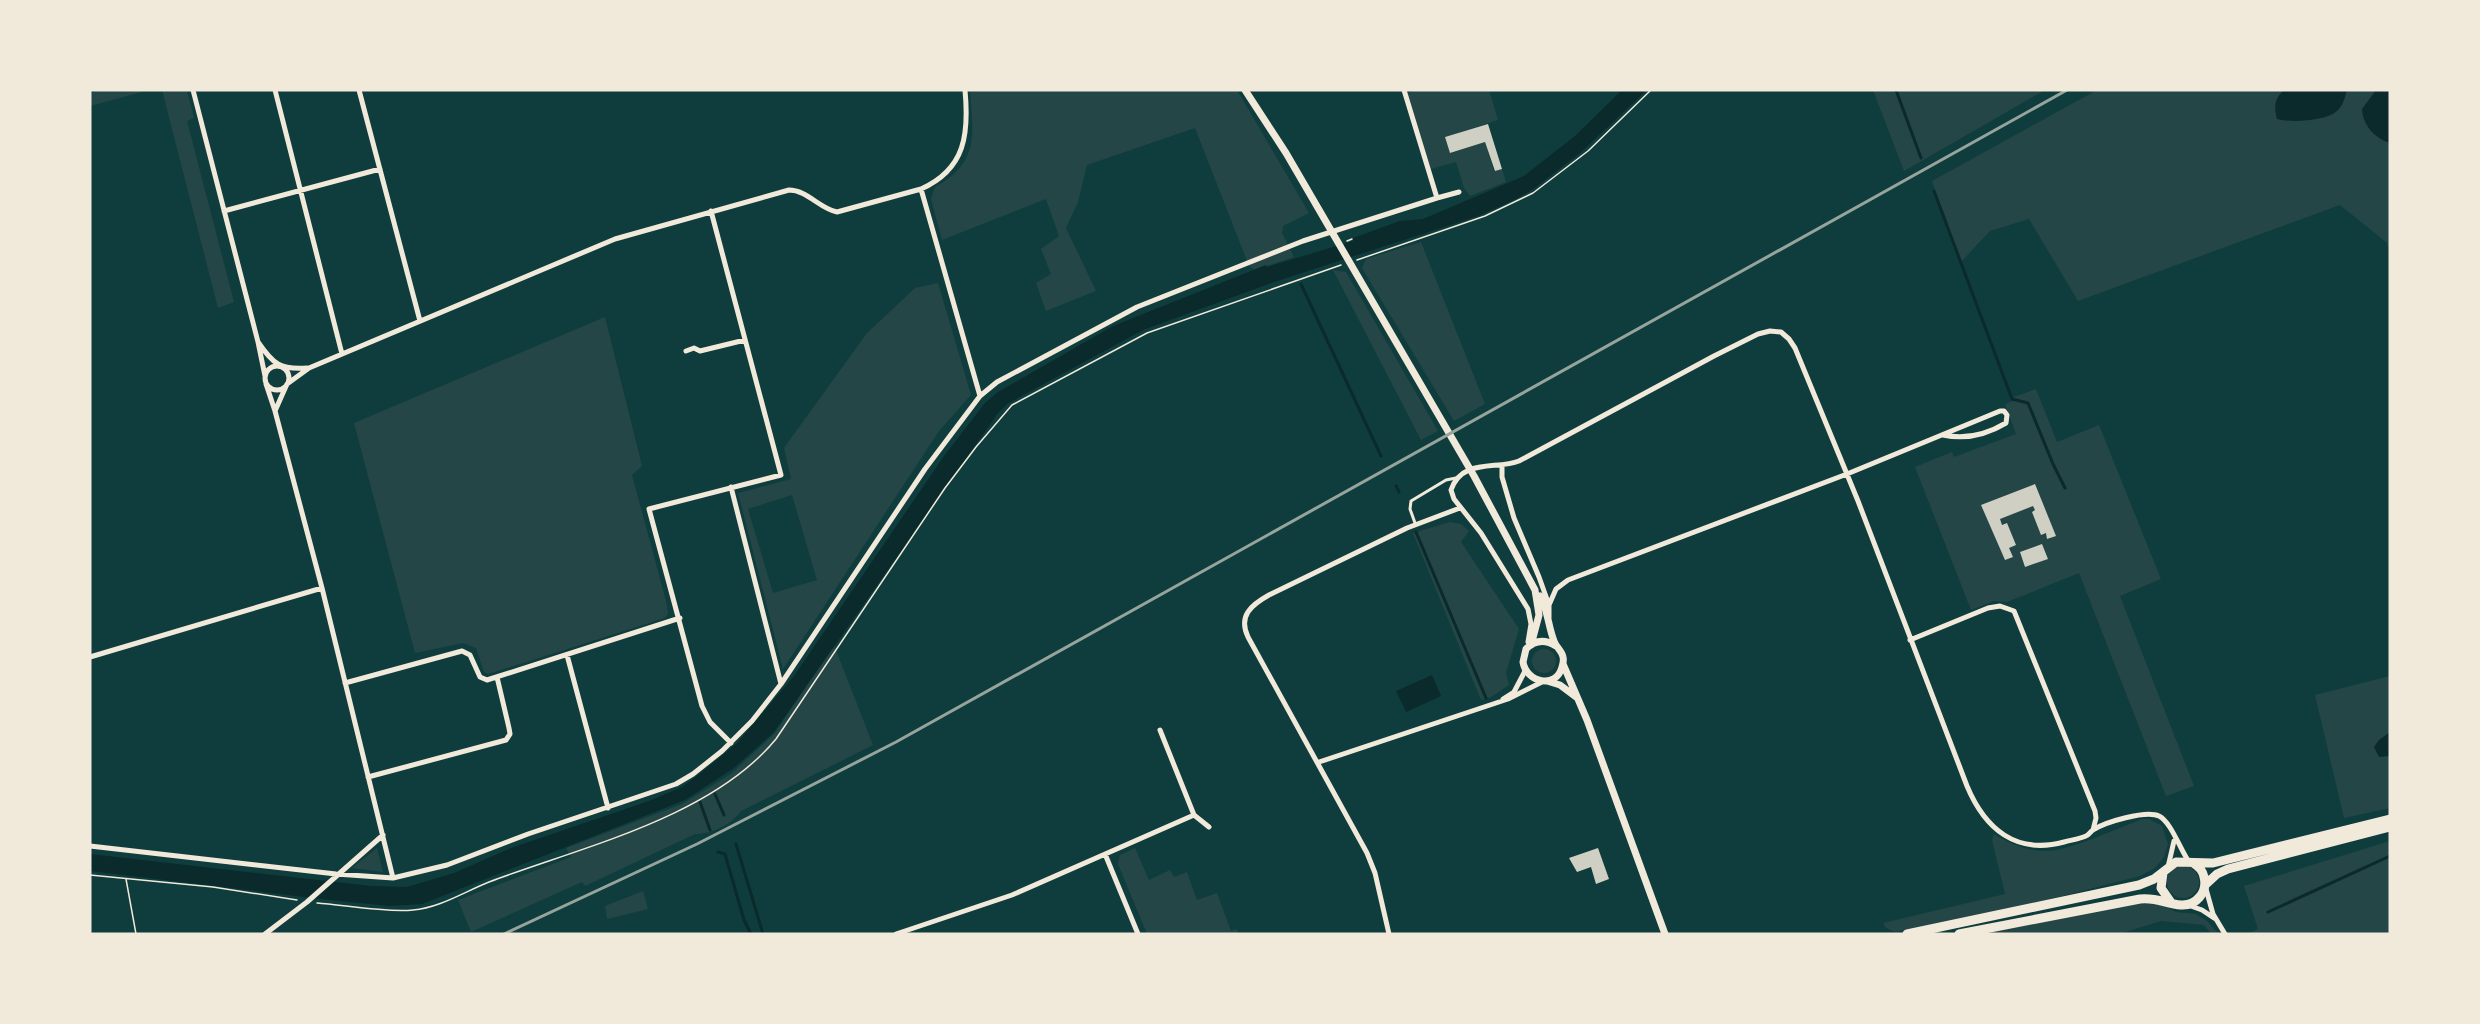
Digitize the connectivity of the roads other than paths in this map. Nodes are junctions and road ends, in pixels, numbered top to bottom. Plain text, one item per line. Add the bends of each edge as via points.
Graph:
1 (193, 90) edge
2 (275, 90) edge
3 (359, 90) edge
4 (965, 90) edge
5 (1245, 90) edge
6 (1404, 90) edge
7 (380, 169) junction
8 (921, 189) junction
9 (301, 190) junction
10 (1459, 192) dead end
11 (1437, 198) junction
12 (224, 211) junction
13 (711, 211) junction
14 (420, 321) junction
15 (745, 340) junction
16 (258, 342) junction
17 (686, 351) dead end
18 (342, 354) junction
19 (281, 367) junction
20 (309, 368) junction
21 (265, 376) junction
22 (266, 384) junction
23 (286, 384) junction
24 (980, 396) junction
25 (275, 411) junction
26 (1943, 435) junction
27 (1502, 465) junction
28 (1847, 474) junction
29 (1458, 478) junction
30 (731, 487) junction
31 (1460, 508) junction
32 (1416, 524) junction
33 (322, 588) junction
34 (1535, 590) junction
35 (1549, 605) junction
36 (680, 618) junction
37 (1549, 622) junction
38 (1910, 640) junction
39 (1556, 646) junction
40 (1529, 647) junction
41 (567, 655) junction
42 (90, 657) edge
43 (1563, 664) junction
44 (1525, 671) junction
45 (497, 677) junction
46 (1546, 681) junction
47 (345, 683) junction
48 (781, 684) junction
49 (1578, 699) junction
50 (1497, 703) junction
51 (1160, 730) dead end
52 (731, 743) junction
53 (1319, 762) junction
54 (368, 777) junction
55 (608, 808) junction
56 (1194, 815) junction
57 (2390, 819) edge
58 (1209, 827) dead end
59 (2390, 827) edge
60 (2093, 830) junction
61 (383, 835) junction
62 (2174, 837) junction
63 (90, 846) edge
64 (1105, 854) junction
65 (2189, 862) junction
66 (2166, 869) junction
67 (336, 874) junction
68 (393, 878) junction
69 (2205, 886) junction
70 (2172, 902) junction
71 (2186, 905) junction
72 (2219, 924) junction
73 (1665, 932) edge
74 (265, 934) edge
75 (896, 934) edge
76 (1138, 934) edge
77 (1389, 934) edge
78 (1907, 934) edge
79 (1959, 934) edge
80 (2225, 934) edge

1 - 12 street
2 - 9 street
3 - 7 street
4 - 8 street via 968,122 962,149 946,171
5 - 34 street via 1474,476
6 - 11 street
7 - 9 street
7 - 14 street
8 - 13 street via 837,212 792,190
8 - 24 street
9 - 12 street
9 - 18 street
10 - 11 street
11 - 24 street via 1319,235 1119,315 1004,377
12 - 16 street
13 - 14 street via 612,240
13 - 15 street
14 - 18 street
15 - 17 street
15 - 30 street via 781,475
16 - 19 street
16 - 21 street
18 - 20 street
19 - 20 street
19 - 21 street via 270,369
19 - 23 street via 287,373
20 - 23 street
21 - 22 street
22 - 23 street via 276,390
22 - 25 street
23 - 25 street
24 - 48 street via 925,469
25 - 33 street
26 - 26 street via 1962,439 1975,436 2006,423 2007,415 2002,410
26 - 28 street
27 - 28 street via 1523,459 1758,334 1773,331 1785,335 1794,345
27 - 29 street via 1479,466
27 - 35 street via 1514,518
28 - 35 street via 1568,580 1556,589
28 - 38 street
29 - 31 street via 1451,492
29 - 32 lane via 1446,480 1411,501
30 - 36 street via 649,509
30 - 48 street
31 - 32 street
31 - 40 street via 1481,533 1528,609
32 - 53 street via 1259,601 1244,619 1248,637
33 - 42 street
33 - 47 street
34 - 37 street
34 - 40 street via 1539,615
35 - 37 street
36 - 41 street
36 - 52 street via 703,709
37 - 39 street
38 - 60 street via 1971,795 1990,824 2015,841 2038,846 2084,837
38 - 60 street via 1988,608 2000,606 2014,612 2095,812
39 - 40 street via 1544,641
39 - 43 street
40 - 44 street via 1523,658
41 - 45 street
41 - 55 street
43 - 46 street via 1557,676
43 - 49 street
44 - 46 street via 1534,680
44 - 50 street via 1514,692
45 - 47 street via 481,679 470,655 462,651
45 - 54 street via 510,734 506,740
46 - 49 street
46 - 50 street
47 - 54 street
48 - 52 street
49 - 73 street
50 - 53 street
51 - 56 street
52 - 55 street via 684,779
53 - 77 street via 1371,860
54 - 61 street
55 - 68 street via 454,863
56 - 58 street
56 - 64 street
57 - 65 main road via 2213,863
59 - 69 main road via 2228,869
60 - 62 street via 2145,813 2164,820
61 - 67 street
61 - 68 street
62 - 65 street
62 - 66 street
63 - 67 street
64 - 75 street via 1012,895
64 - 76 street
65 - 66 main road via 2176,862
65 - 69 main road via 2202,871
66 - 70 main road via 2162,888
66 - 78 main road via 2139,885
67 - 68 street
67 - 74 street
69 - 71 main road via 2199,898
69 - 72 street
70 - 71 main road
70 - 79 main road via 2142,898
71 - 72 street via 2205,911
72 - 80 street

